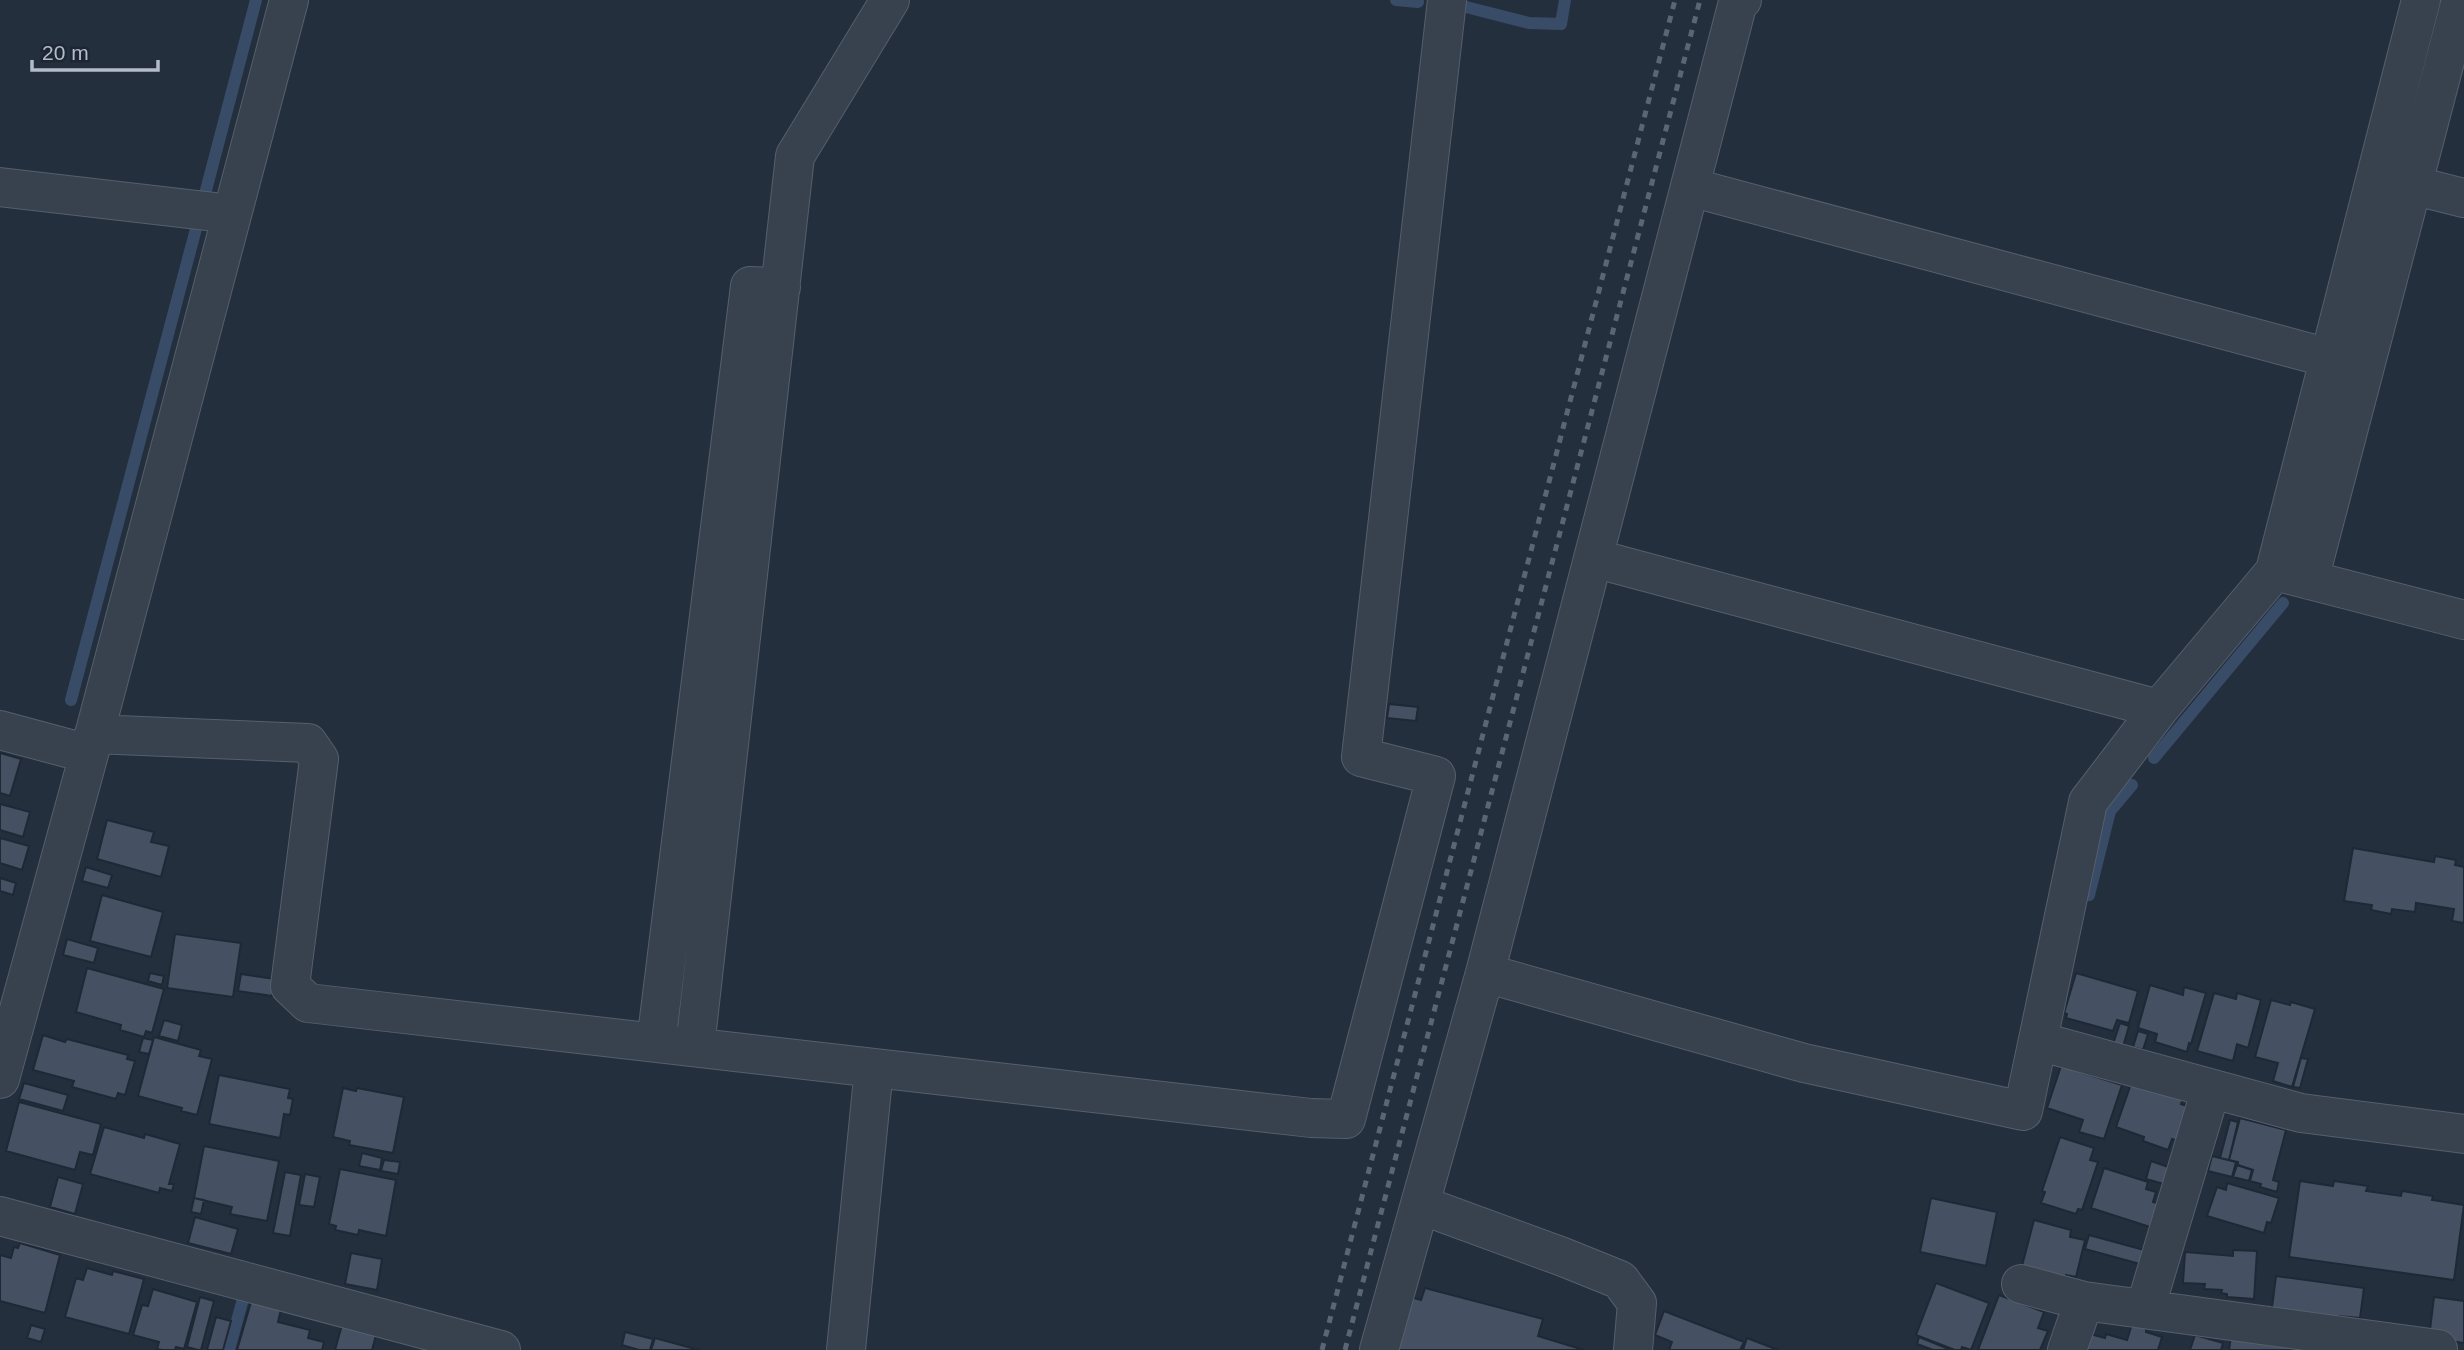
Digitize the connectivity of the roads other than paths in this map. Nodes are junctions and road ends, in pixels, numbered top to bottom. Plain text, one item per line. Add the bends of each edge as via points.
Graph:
1 (289, 0) edge
2 (890, 0) edge
3 (1447, 0) edge
4 (1742, 0) edge
5 (2421, 0) edge
6 (2461, 0) edge
7 (2376, 176) junction
8 (2413, 185) junction
9 (0, 187) edge
10 (1690, 187) junction
11 (2464, 198) edge
12 (232, 214) junction
13 (781, 287) junction
14 (2329, 358) junction
15 (1593, 558) junction
16 (2292, 575) junction
17 (2464, 620) edge
18 (2160, 709) junction
19 (0, 730) edge
20 (92, 744) junction
21 (1485, 973) junction
22 (2038, 1041) junction
23 (656, 1043) junction
24 (695, 1047) junction
25 (874, 1068) junction
26 (0, 1079) edge
27 (2211, 1089) junction
28 (2464, 1133) edge
29 (1421, 1205) junction
30 (0, 1216) edge
31 (2021, 1284) dead end
32 (2084, 1301) junction
33 (2145, 1309) junction
34 (2438, 1349) edge
35 (501, 1350) edge
36 (846, 1350) edge
37 (1379, 1350) edge
38 (1633, 1350) edge
39 (2067, 1350) edge

1 - 12 street
2 - 13 street via 795,156
3 - 25 street via 1361,757 1436,776 1346,1119
4 - 10 street
5 - 7 street
6 - 8 street
7 - 8 street
7 - 14 street
8 - 11 street
8 - 16 street
9 - 12 street
10 - 14 street
10 - 15 street
12 - 20 street
13 - 23 street via 750,286
13 - 24 street
14 - 16 street
15 - 18 street
15 - 21 street
16 - 17 street
16 - 18 street
18 - 22 street via 2088,802
19 - 20 street
20 - 23 street via 307,743 319,759 290,986 308,1003
20 - 26 street
21 - 22 street via 1804,1063 2023,1111
21 - 29 street
22 - 27 street
23 - 24 street
24 - 25 street
25 - 36 street
27 - 28 street via 2301,1113
27 - 33 street
29 - 37 street
29 - 38 street via 1620,1280 1637,1303
30 - 35 street
31 - 32 street
32 - 33 street
32 - 39 street
33 - 34 street

